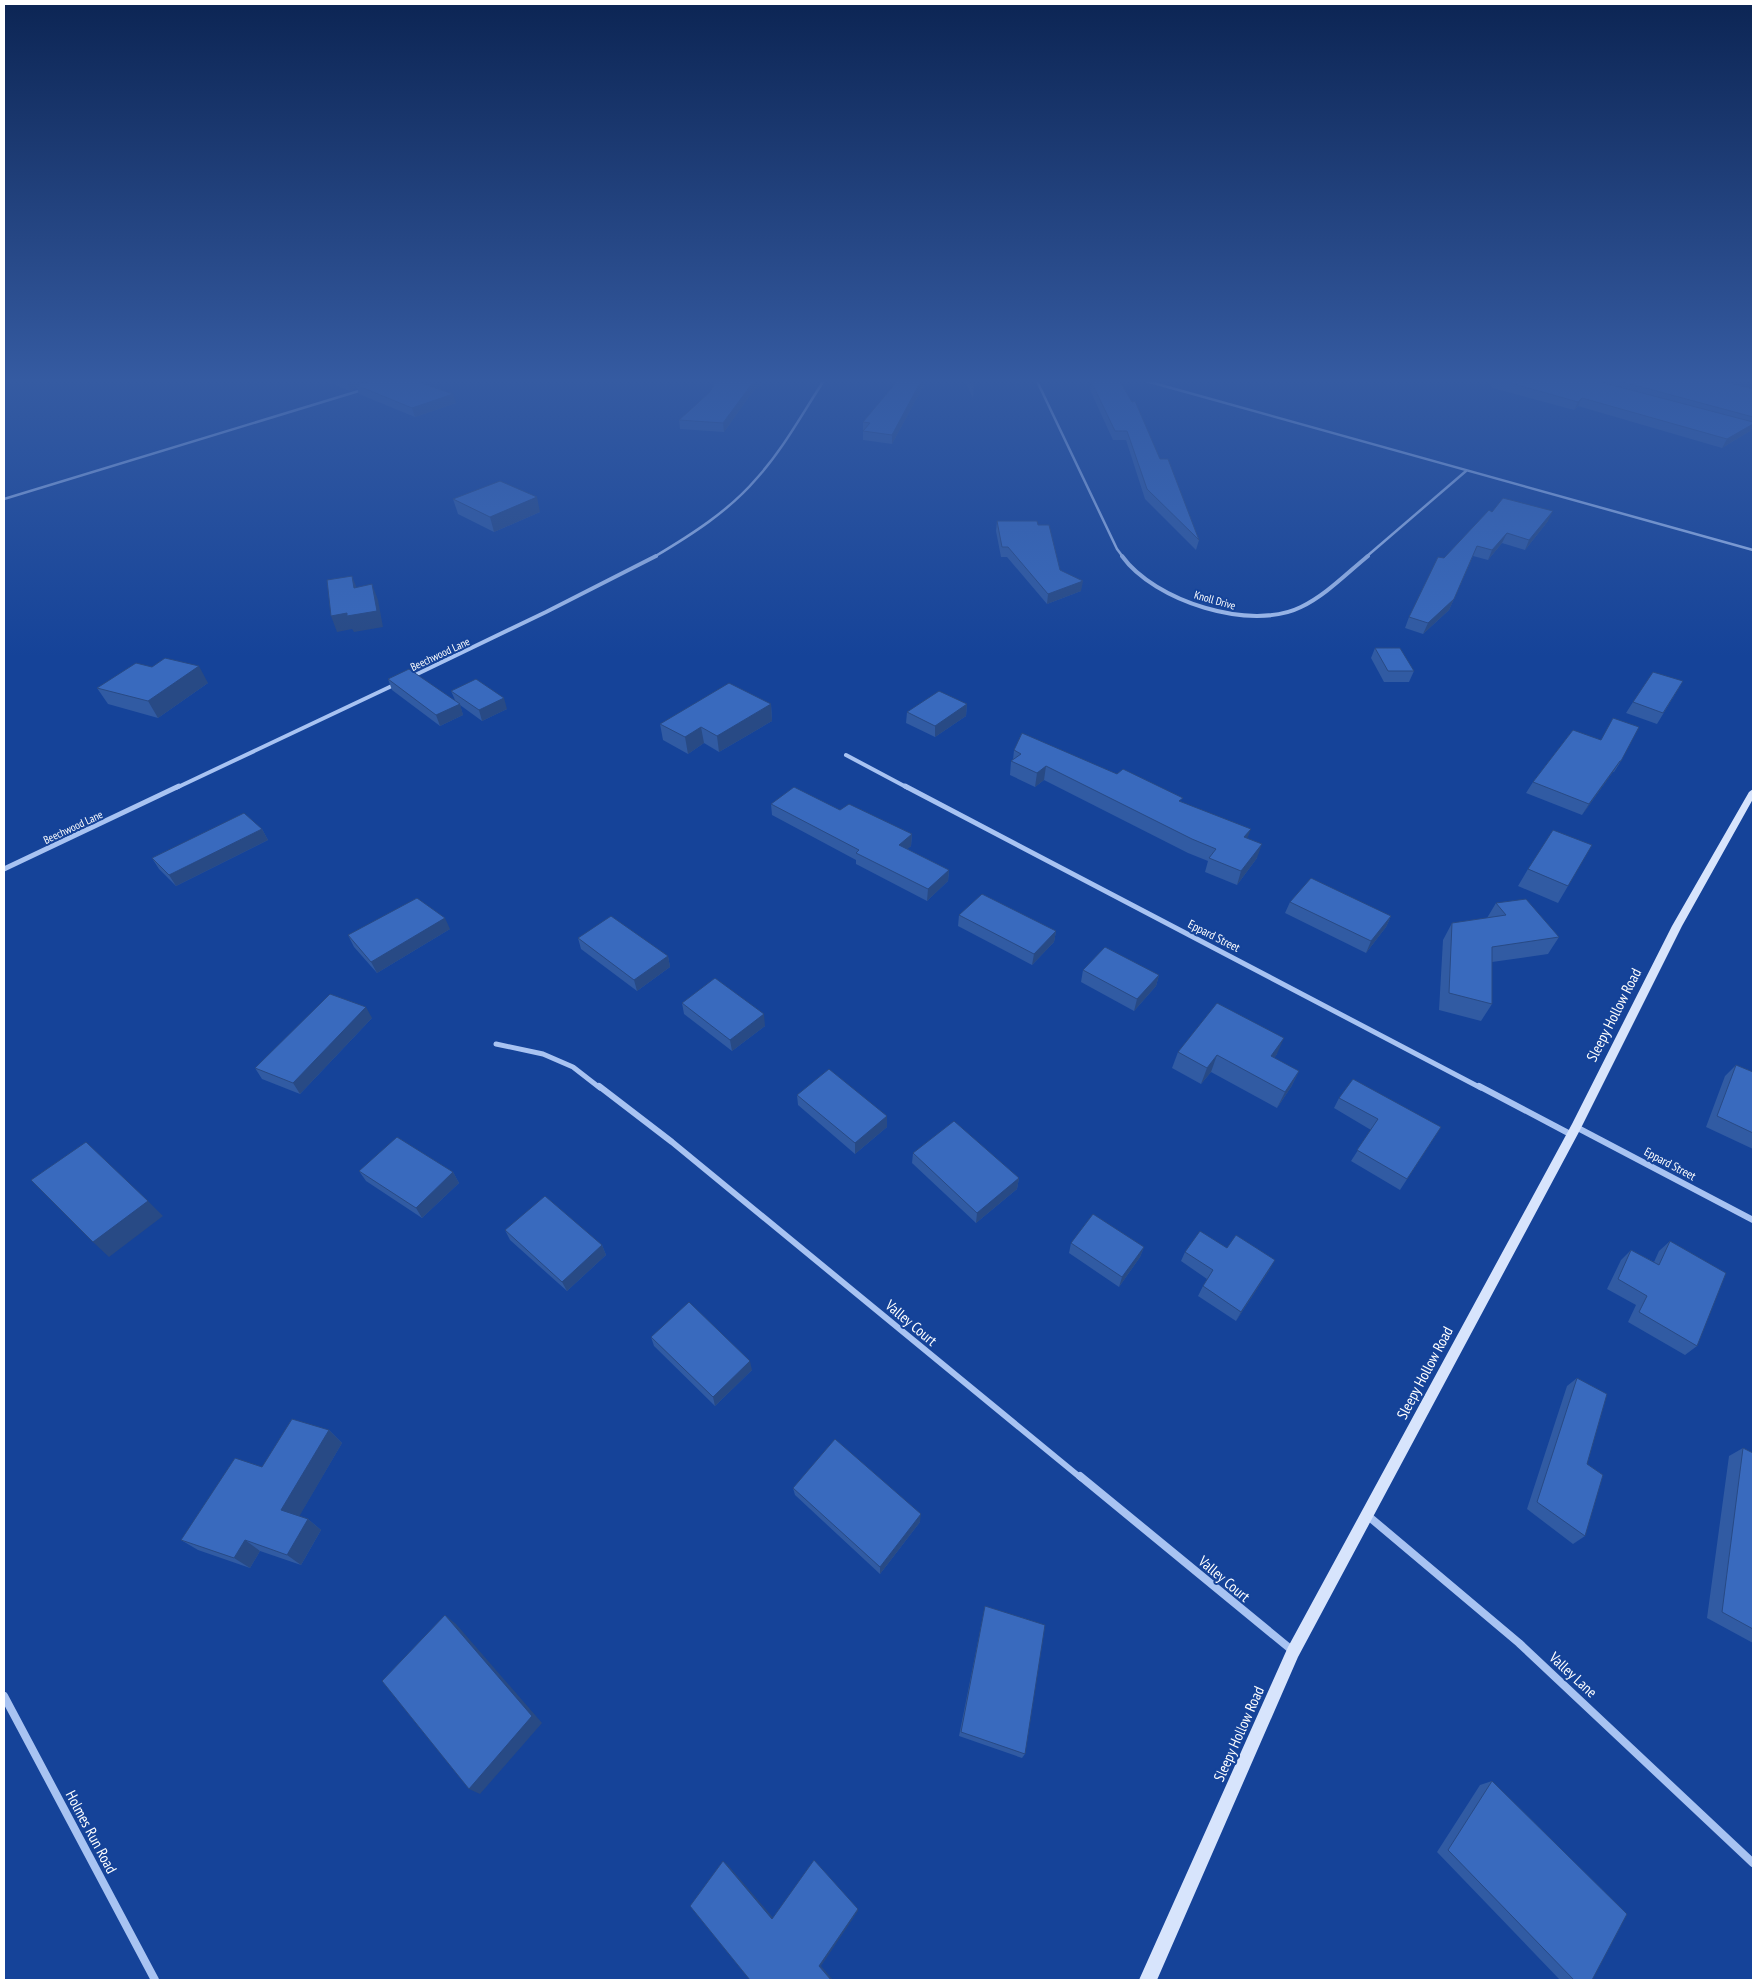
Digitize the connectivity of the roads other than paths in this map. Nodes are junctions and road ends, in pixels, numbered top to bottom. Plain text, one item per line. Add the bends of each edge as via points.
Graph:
1 (1466, 471) edge
2 (92, 472) edge
3 (761, 472) edge
4 (1080, 472) edge
5 (1468, 472) edge
6 (4, 498) edge
7 (1753, 550) edge
8 (846, 755) dead end
9 (1753, 792) edge
10 (4, 869) edge
11 (496, 1044) dead end
12 (1574, 1131) junction
13 (1753, 1220) edge
14 (1367, 1515) junction
15 (1293, 1652) junction
16 (4, 1696) edge
17 (1753, 1863) edge
18 (155, 1980) edge
19 (1148, 1980) edge

1 - 4 street, Knoll Drive via 1392,536 1302,607 1271,616 1228,614 1208,609 1164,591 1129,566 1117,550
2 - 6 street
3 - 10 street, Beechwood Lane via 715,517 658,555 461,654
5 - 7 street
8 - 12 street, Eppard Street via 1091,885
9 - 12 main road, Sleepy Hollow Road via 1677,926
11 - 15 street, Valley Court via 543,1054 573,1067 672,1142
12 - 13 street, Eppard Street
12 - 14 main road, Sleepy Hollow Road
14 - 15 main road, Sleepy Hollow Road
14 - 17 street, Valley Lane via 1519,1643
15 - 19 main road, Sleepy Hollow Road
16 - 18 street, Holmes Run Road

